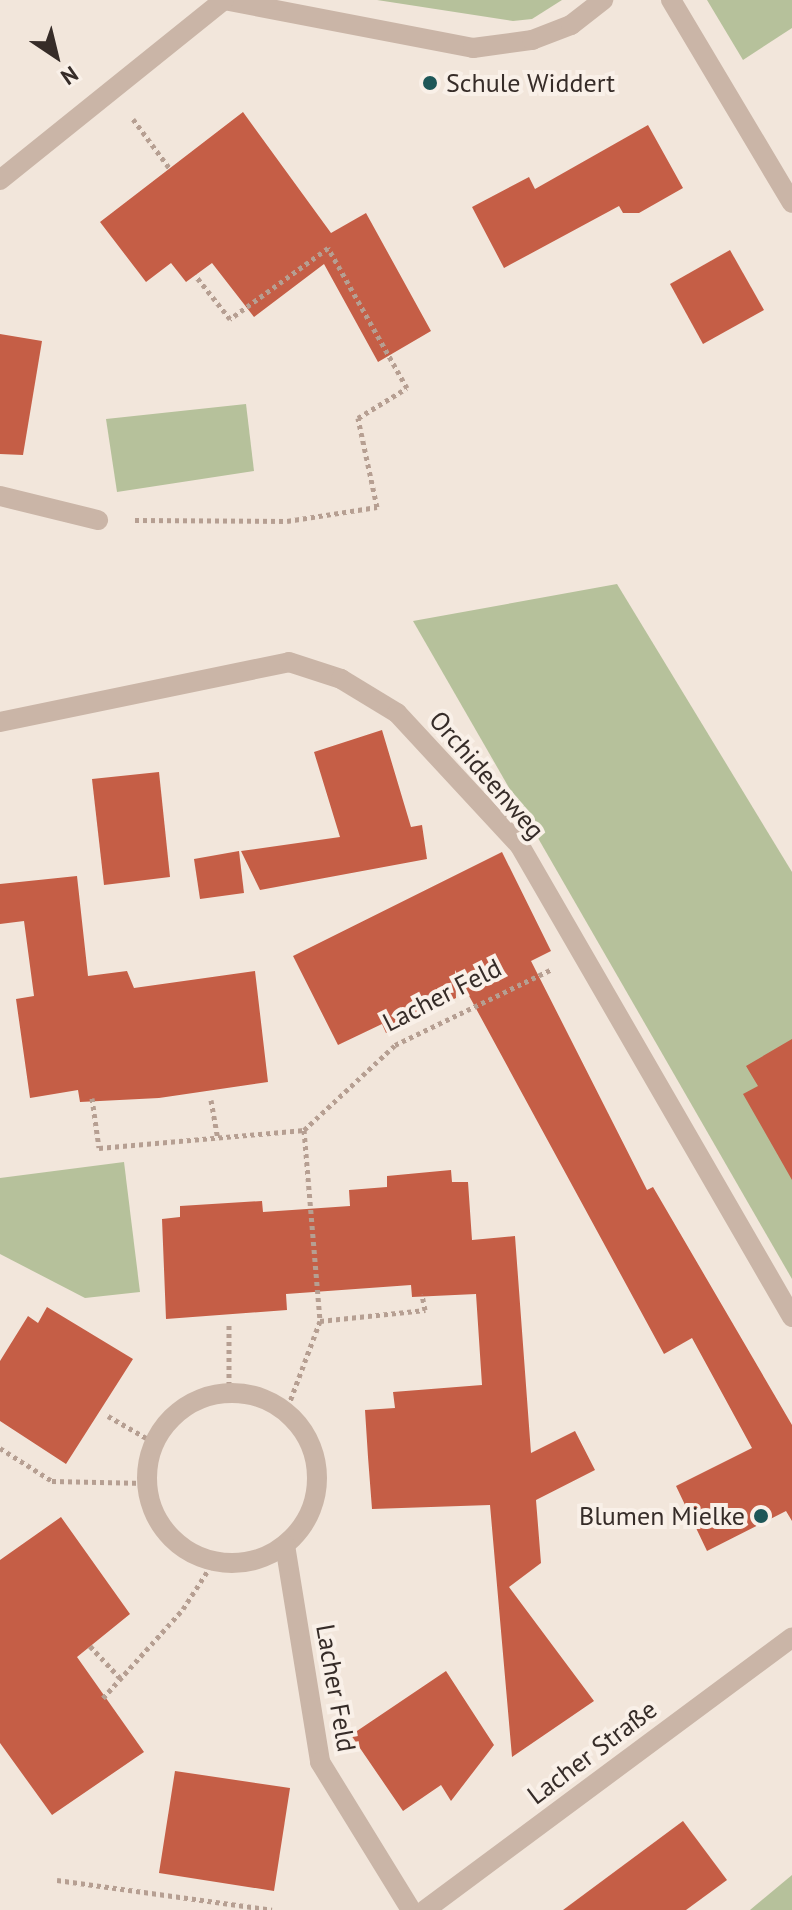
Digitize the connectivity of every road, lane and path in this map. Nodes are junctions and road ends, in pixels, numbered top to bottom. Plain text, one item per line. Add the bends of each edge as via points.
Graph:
1 (224, 0) edge
2 (603, 0) edge
3 (671, 0) edge
4 (110, 90) junction
5 (170, 169) dead end
6 (0, 180) edge
7 (792, 203) edge
8 (195, 275) dead end
9 (0, 496) edge
10 (98, 520) joint
11 (0, 722) edge
12 (580, 955) junction
13 (92, 1098) dead end
14 (211, 1100) dead end
15 (304, 1130) junction
16 (218, 1139) junction
17 (422, 1294) dead end
18 (792, 1317) edge
19 (320, 1321) junction
20 (229, 1324) dead end
21 (229, 1393) junction
22 (286, 1412) junction
23 (108, 1416) dead end
24 (155, 1443) junction
25 (0, 1448) edge
26 (146, 1483) junction
27 (285, 1545) junction
28 (214, 1561) junction
29 (792, 1637) edge
30 (90, 1646) dead end
31 (120, 1678) junction
32 (103, 1698) dead end
33 (57, 1880) dead end
34 (272, 1910) edge
35 (411, 1910) edge
36 (425, 1910) edge

1 - 2 street via 473,48 532,40 571,25
1 - 4 street
3 - 7 street
4 - 5 path
4 - 6 street
8 - 10 path via 230,319 328,248 407,388 358,418 377,507 287,521
9 - 10 street
11 - 12 street, Orchideenweg via 274,664 321,670 397,713 511,834
12 - 15 path, Lacher Feld via 395,1045
12 - 18 street, Orchideenweg
13 - 16 path via 99,1148
14 - 16 path
15 - 16 path
15 - 19 path
17 - 19 path via 425,1310
19 - 22 path
20 - 21 path
21 - 22 street via 248,1394
21 - 24 street via 181,1410
22 - 27 street via 308,1439 317,1489 310,1514
23 - 24 path
24 - 26 street
25 - 26 path via 52,1481
26 - 28 street via 166,1532 183,1548
27 - 28 street via 251,1561
27 - 35 street, Lacher Feld via 320,1762
28 - 31 path via 183,1609
29 - 36 street, Lacher Straße
30 - 31 path
31 - 32 path
33 - 34 path

